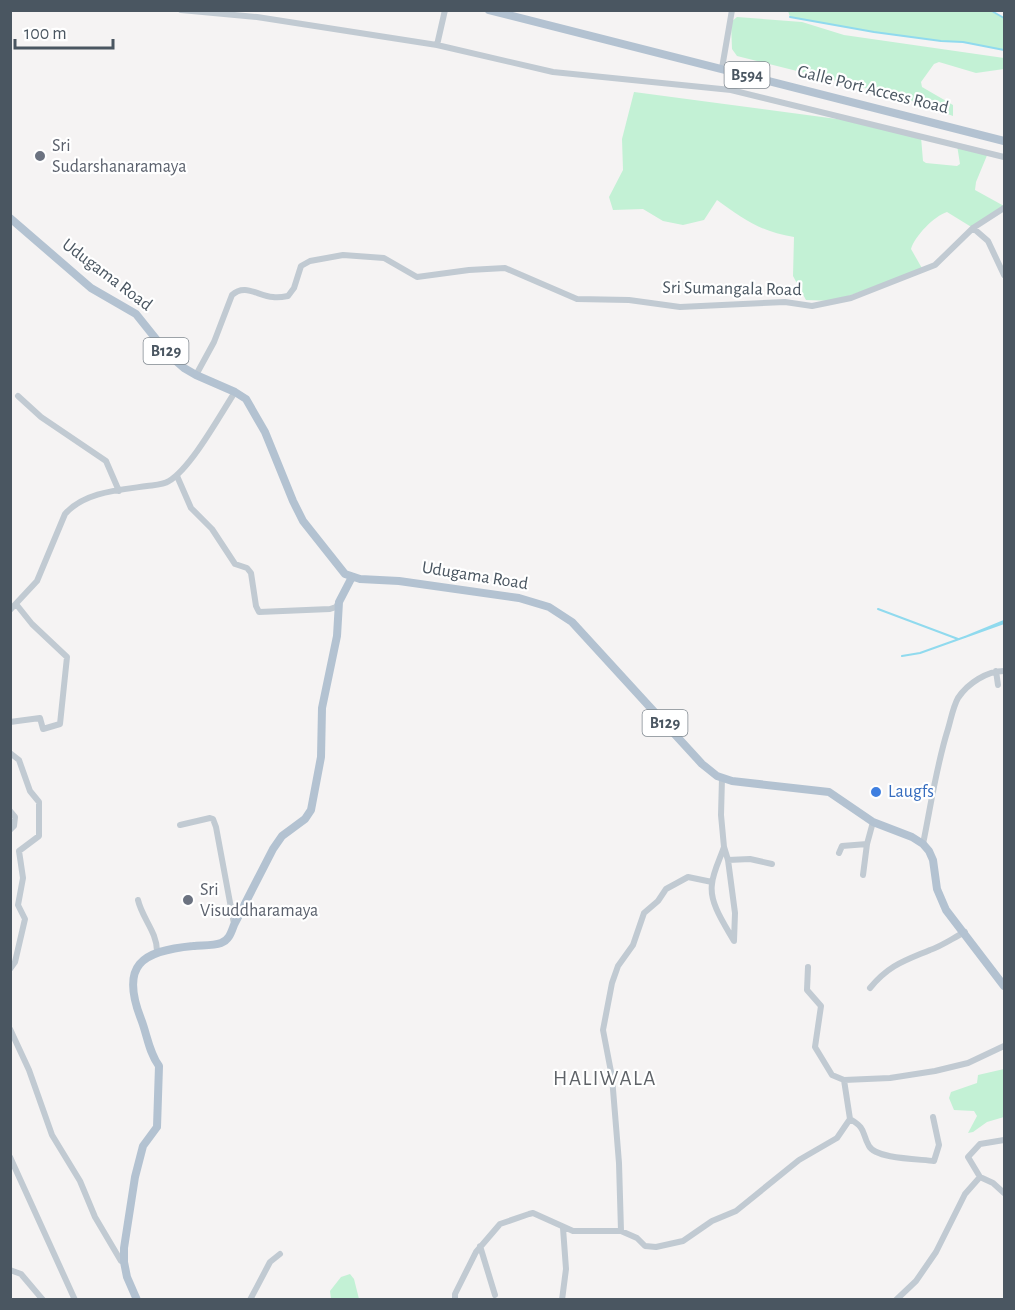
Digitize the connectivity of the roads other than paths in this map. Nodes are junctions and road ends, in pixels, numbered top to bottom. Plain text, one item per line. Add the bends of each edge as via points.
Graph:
1 (180, 10) edge
2 (445, 10) edge
3 (489, 10) edge
4 (732, 10) edge
5 (437, 45) junction
6 (722, 68) junction
7 (1005, 141) edge
8 (1005, 157) edge
9 (1005, 208) edge
10 (10, 218) edge
11 (973, 228) junction
12 (1005, 275) edge
13 (196, 375) junction
14 (235, 392) junction
15 (18, 396) dead end
16 (177, 476) junction
17 (119, 490) junction
18 (351, 577) junction
19 (339, 602) junction
20 (16, 604) junction
21 (10, 610) edge
22 (996, 671) junction
23 (1005, 671) edge
24 (998, 685) dead end
25 (10, 722) edge
26 (10, 753) edge
27 (722, 778) junction
28 (10, 811) edge
29 (873, 822) junction
30 (180, 825) dead end
31 (10, 830) edge
32 (867, 844) junction
33 (924, 844) junction
34 (724, 847) junction
35 (839, 852) dead end
36 (728, 860) junction
37 (772, 864) dead end
38 (863, 875) dead end
39 (712, 882) junction
40 (138, 900) dead end
41 (234, 925) junction
42 (964, 932) junction
43 (157, 951) junction
44 (808, 967) dead end
45 (10, 969) edge
46 (1005, 986) edge
47 (870, 988) dead end
48 (10, 1029) edge
49 (1005, 1046) edge
50 (844, 1080) junction
51 (933, 1117) dead end
52 (850, 1119) junction
53 (1005, 1140) edge
54 (10, 1157) edge
55 (980, 1177) junction
56 (1005, 1193) edge
57 (563, 1228) junction
58 (621, 1231) junction
59 (480, 1246) junction
60 (280, 1254) dead end
61 (124, 1262) junction
62 (10, 1270) edge
63 (495, 1295) dead end
64 (43, 1299) edge
65 (75, 1299) edge
66 (137, 1299) edge
67 (250, 1299) edge
68 (455, 1299) edge
69 (562, 1299) edge
70 (896, 1299) edge

1 - 5 street via 257,17
2 - 5 street
3 - 6 main road, Galle Port Access Road / B594
4 - 6 street
5 - 8 street via 553,72 730,90
6 - 7 main road, Galle Port Access Road / B594
9 - 11 street, Sri Sumangala Road
10 - 13 main road, Udugama Road / B129 via 91,288 136,314 168,354
11 - 12 street via 988,241
11 - 13 street, Sri Sumangala Road via 935,265 851,298 813,306 785,302 680,307 629,300 577,299 505,268 417,277 384,258 343,255 310,261 301,266 288,296 274,298 244,289 232,295
13 - 14 main road, Udugama Road / B129
14 - 16 street
14 - 18 main road, Udugama Road / B129 via 246,399 261,425 303,521 336,565
15 - 17 street via 40,417 106,461
16 - 17 street via 166,483
16 - 19 street via 191,508 212,529 236,564 251,573 259,612 330,609
17 - 20 street via 70,507 37,581
18 - 19 main road
18 - 27 main road, Udugama Road / B129 via 519,598 549,607 572,622 702,764
19 - 41 main road via 322,708 321,757 310,810 273,849
20 - 21 street
20 - 25 street via 67,657 60,724 44,729 40,717
22 - 23 street
22 - 24 street
22 - 33 street via 977,679 956,701 939,757
26 - 45 street via 19,760 40,809 39,836 19,850 23,878 18,904 25,919
27 - 29 main road, Udugama Road / B129 via 829,792
27 - 34 street
28 - 31 street via 15,817
29 - 32 street
29 - 33 main road, Udugama Road / B129
30 - 41 street via 213,819
32 - 35 street via 842,846
32 - 38 street
33 - 42 main road via 933,860 943,902
34 - 36 street
34 - 39 street
36 - 37 street
36 - 39 street via 735,913 734,941 722,920
39 - 58 street via 688,877 666,889 644,913 633,945 612,983 603,1030 612,1077
40 - 43 street via 157,939
41 - 43 main road via 230,936 220,944
42 - 46 main road
42 - 47 street via 933,950 894,965
43 - 61 main road via 136,968 131,982 153,1058 159,1066 157,1127 143,1146 135,1177
44 - 50 street via 807,990 821,1006 815,1047 832,1076
48 - 61 street via 52,1135 80,1181 95,1218
49 - 50 street via 968,1063 935,1071
50 - 52 street
51 - 52 street via 939,1145 934,1161 879,1154 870,1148 862,1126
52 - 58 street via 837,1138 799,1160 736,1210 683,1240 645,1246
53 - 55 street via 980,1144 968,1157
54 - 65 street
55 - 56 street
55 - 70 street via 965,1194 916,1281
57 - 58 street
57 - 59 street via 529,1214 500,1224
57 - 69 street via 566,1269
59 - 63 street
59 - 68 street
60 - 67 street via 270,1262
61 - 66 main road
62 - 64 street via 21,1274

